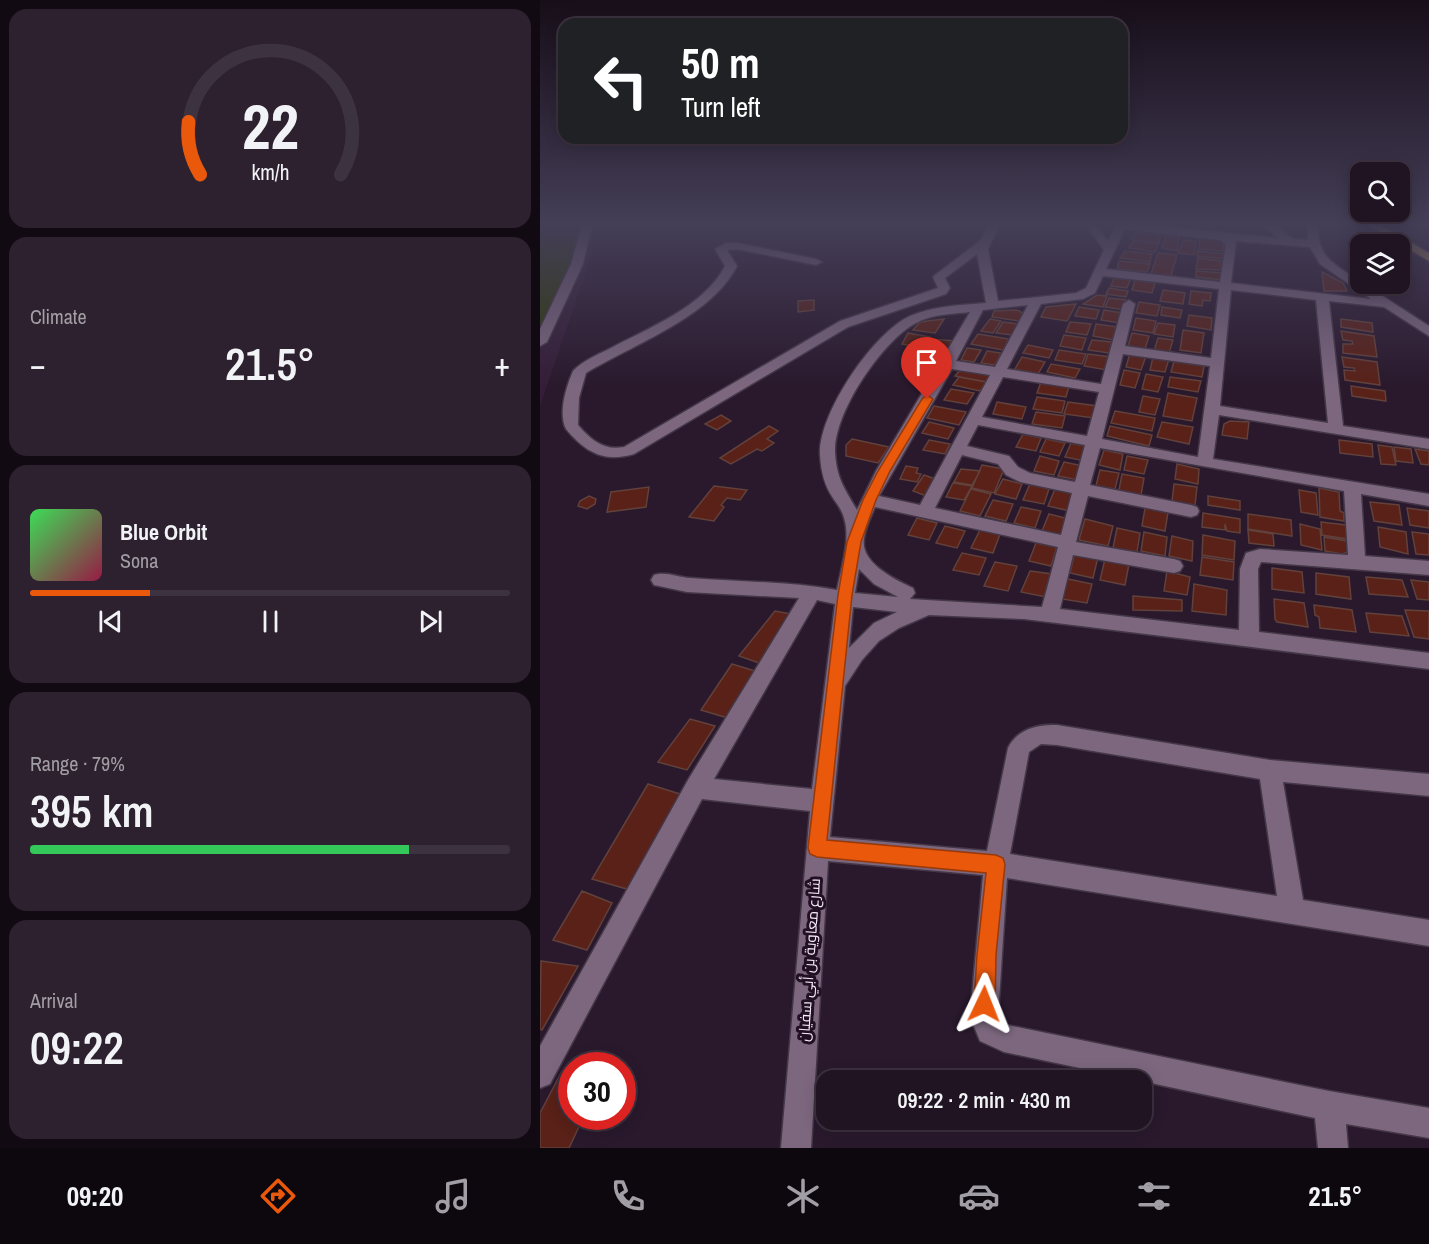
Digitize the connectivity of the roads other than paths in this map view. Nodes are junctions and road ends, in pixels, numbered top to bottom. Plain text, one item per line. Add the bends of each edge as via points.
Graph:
1 (570, 279) edge
2 (724, 279) edge
3 (940, 279) edge
4 (984, 279) edge
5 (1097, 279) edge
6 (1159, 279) edge
7 (1225, 279) edge
8 (1349, 279) edge
9 (1224, 286) junction
10 (1322, 297) junction
11 (1036, 302) junction
12 (1129, 304) dead end
13 (1387, 304) junction
14 (986, 306) junction
15 (1428, 330) edge
16 (540, 342) edge
17 (1117, 349) junction
18 (1217, 363) junction
19 (948, 364) junction
20 (998, 372) junction
21 (1106, 389) junction
22 (1214, 410) junction
23 (974, 420) junction
24 (1336, 430) junction
25 (1093, 442) junction
26 (1429, 444) edge
27 (958, 449) junction
28 (1206, 463) junction
29 (1352, 488) junction
30 (1081, 491) junction
31 (869, 500) junction
32 (1429, 500) edge
33 (926, 511) junction
34 (1191, 511) dead end
35 (854, 542) junction
36 (1067, 545) junction
37 (1357, 562) junction
38 (1174, 566) dead end
39 (1429, 568) edge
40 (660, 579) dead end
41 (832, 593) junction
42 (906, 593) junction
43 (928, 608) junction
44 (1024, 612) junction
45 (1049, 615) junction
46 (1249, 641) junction
47 (1429, 661) edge
48 (835, 686) junction
49 (1270, 770) junction
50 (1429, 785) edge
51 (696, 788) junction
52 (822, 801) junction
53 (817, 848) junction
54 (996, 864) junction
55 (1292, 910) junction
56 (1429, 933) edge
57 (540, 1074) edge
58 (1329, 1106) junction
59 (1429, 1123) edge
60 (796, 1148) edge
61 (1333, 1148) edge

1 - 16 street
2 - 3 street via 689,310 580,371 570,409 570,426 586,443 615,455 629,451 844,324 942,291
4 - 14 street
5 - 11 street via 1085,294
6 - 9 street
7 - 9 street
8 - 13 street
9 - 10 street
9 - 18 street
10 - 13 street
10 - 24 street
11 - 14 street
11 - 20 street
12 - 17 street
13 - 15 street
14 - 19 street, شارع معاوية بن أبي سفيان
14 - 35 street via 920,316 901,327 864,370 841,405 829,438 828,458 835,488 854,519
17 - 18 street
17 - 21 street
18 - 22 street
19 - 20 street
19 - 31 street, شارع معاوية بن أبي سفيان
20 - 21 street
20 - 23 street
21 - 25 street
22 - 24 street
22 - 28 street
23 - 25 street
23 - 27 street
24 - 26 street
25 - 28 street
25 - 30 street
27 - 30 street via 1003,460 1012,471 1026,478
27 - 33 street
28 - 29 street
29 - 32 street
29 - 37 street
30 - 34 street
30 - 36 street
31 - 33 street
31 - 35 street, شارع معاوية بن أبي سفيان
33 - 36 street
35 - 41 street, شارع معاوية بن أبي سفيان
35 - 42 street via 867,568
36 - 38 street
36 - 45 street
37 - 39 street
37 - 46 street via 1273,554 1252,558 1248,579
40 - 41 street via 687,585
41 - 42 street
41 - 43 street
41 - 48 street, شارع معاوية بن أبي سفيان
41 - 51 street via 808,599
42 - 44 street
43 - 44 street
43 - 48 street via 870,635
44 - 45 street
45 - 46 street
46 - 47 street
48 - 52 street, شارع معاوية بن أبي سفيان
49 - 50 street
49 - 54 street via 1038,734 1019,748
49 - 55 street
51 - 52 street
51 - 57 street
52 - 53 street, شارع معاوية بن أبي سفيان
53 - 54 street
53 - 60 street, شارع معاوية بن أبي سفيان
54 - 55 street
54 - 58 street via 984,1017 990,1030 1004,1038
55 - 56 street
58 - 59 street
58 - 61 street

